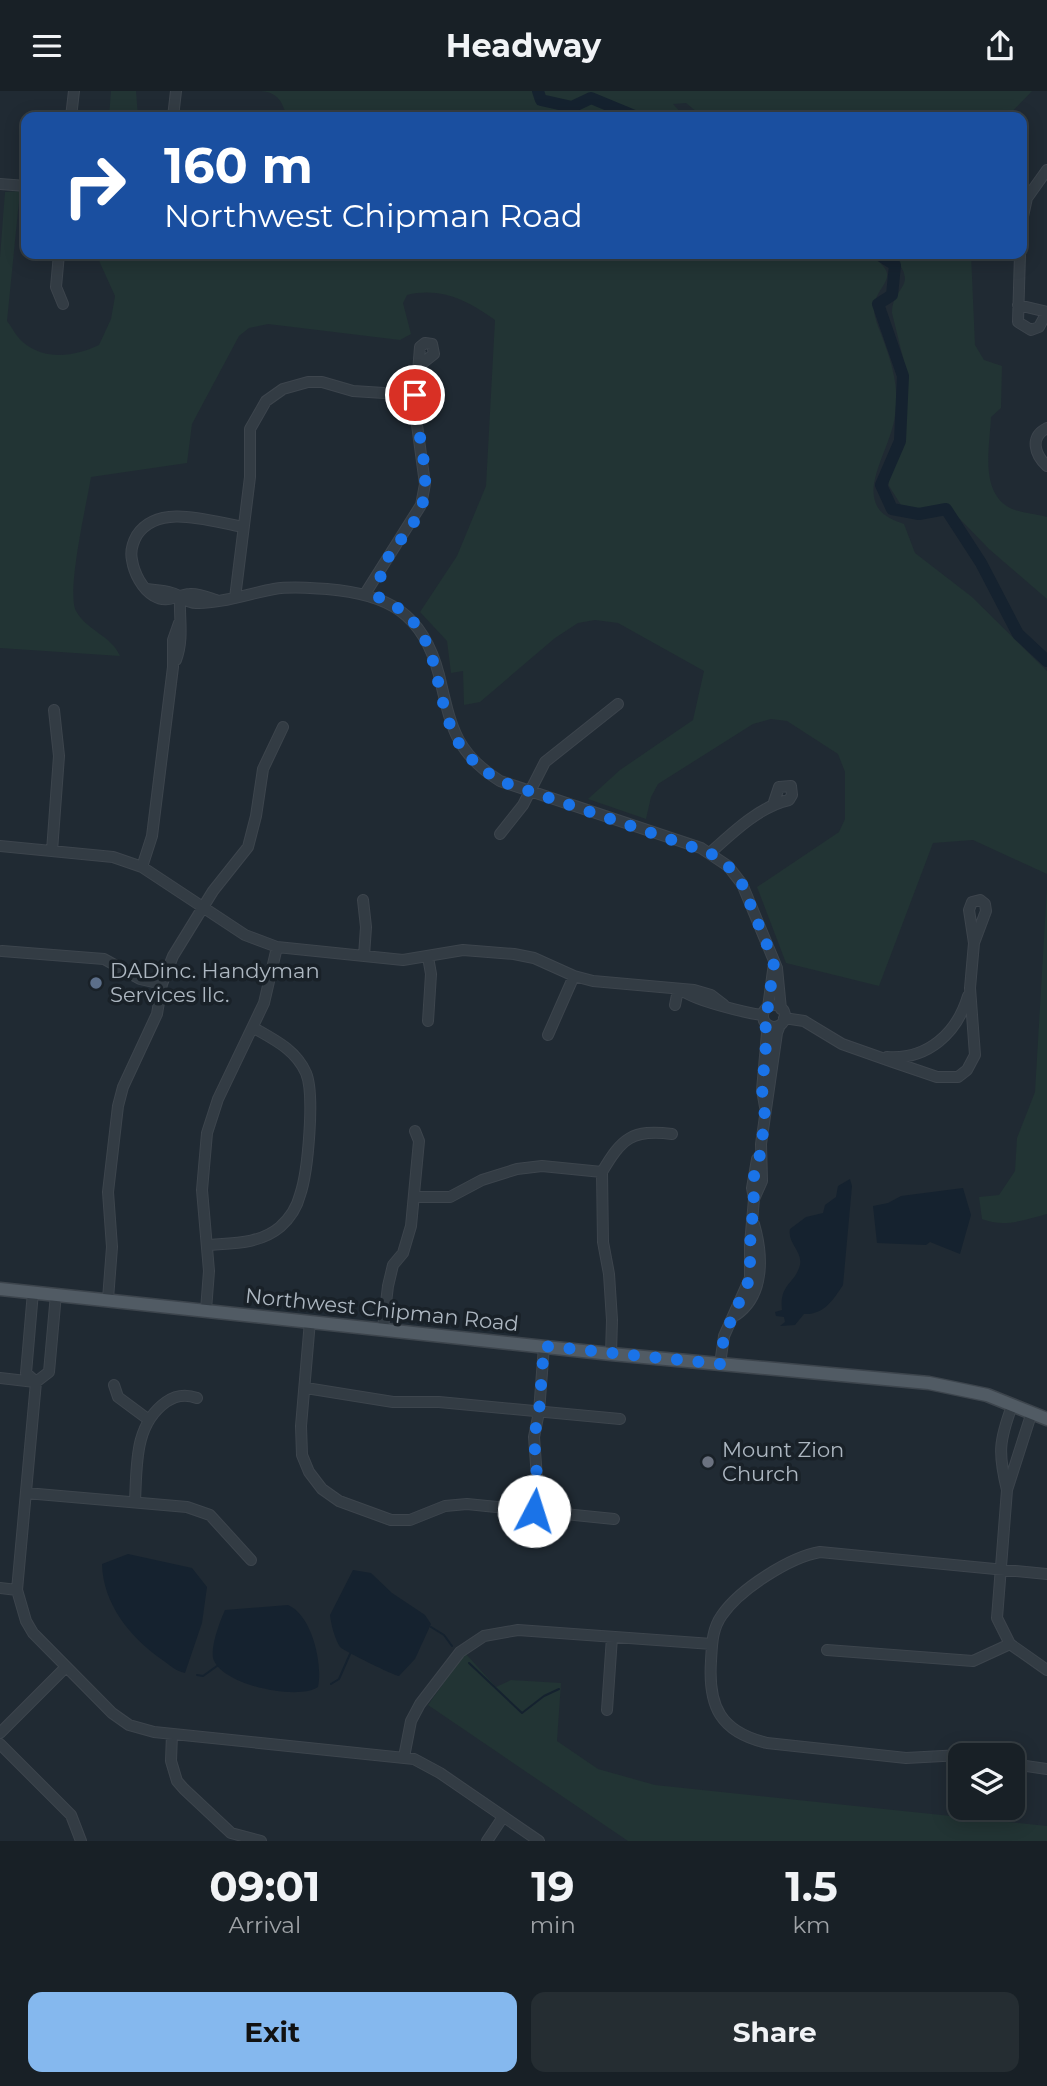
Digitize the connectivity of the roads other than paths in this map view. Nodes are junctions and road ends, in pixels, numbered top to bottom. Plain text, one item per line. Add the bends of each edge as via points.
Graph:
1 (74, 91) edge
2 (176, 91) edge
3 (72, 112) edge
4 (174, 112) edge
5 (1046, 174) edge
6 (0, 184) edge
7 (21, 186) edge
8 (1027, 198) edge
9 (59, 259) edge
10 (1020, 259) edge
11 (63, 304) dead end
12 (1018, 305) junction
13 (1047, 312) edge
14 (420, 365) dead end
15 (415, 395) junction
16 (1047, 428) edge
17 (1047, 466) edge
18 (243, 527) junction
19 (381, 569) junction
20 (238, 572) junction
21 (251, 594) junction
22 (365, 594) junction
23 (180, 597) junction
24 (378, 597) junction
25 (235, 598) junction
26 (618, 704) dead end
27 (54, 710) dead end
28 (283, 727) dead end
29 (529, 790) junction
30 (774, 802) dead end
31 (500, 834) dead end
32 (0, 846) edge
33 (52, 851) junction
34 (710, 853) junction
35 (142, 867) junction
36 (363, 900) dead end
37 (202, 908) junction
38 (974, 943) dead end
39 (277, 947) junction
40 (2, 951) dead end
41 (364, 956) junction
42 (428, 957) junction
43 (774, 962) junction
44 (574, 976) junction
45 (162, 984) junction
46 (970, 989) junction
47 (680, 991) junction
48 (675, 1005) dead end
49 (766, 1015) junction
50 (782, 1017) junction
51 (428, 1021) dead end
52 (254, 1028) junction
53 (949, 1032) junction
54 (548, 1035) dead end
55 (975, 1044) junction
56 (927, 1049) junction
57 (877, 1056) junction
58 (930, 1075) junction
59 (765, 1108) junction
60 (415, 1131) dead end
61 (672, 1134) dead end
62 (602, 1172) junction
63 (415, 1196) junction
64 (208, 1245) junction
65 (0, 1289) edge
66 (33, 1291) junction
67 (56, 1294) junction
68 (108, 1299) junction
69 (206, 1310) junction
70 (310, 1321) junction
71 (383, 1328) junction
72 (544, 1346) junction
73 (611, 1354) junction
74 (720, 1364) junction
75 (0, 1378) edge
76 (36, 1382) junction
77 (114, 1385) dead end
78 (306, 1388) junction
79 (197, 1398) dead end
80 (1012, 1406) junction
81 (539, 1412) junction
82 (1031, 1415) junction
83 (620, 1419) dead end
84 (1047, 1419) edge
85 (149, 1420) junction
86 (1007, 1490) junction
87 (26, 1493) junction
88 (135, 1501) junction
89 (534, 1511) junction
90 (614, 1519) dead end
91 (251, 1560) dead end
92 (1000, 1569) junction
93 (1047, 1574) edge
94 (0, 1588) edge
95 (17, 1590) junction
96 (612, 1637) junction
97 (712, 1644) junction
98 (1010, 1644) junction
99 (827, 1650) dead end
100 (66, 1667) junction
101 (1047, 1670) edge
102 (607, 1710) dead end
103 (0, 1733) edge
104 (172, 1734) junction
105 (0, 1744) edge
106 (948, 1756) edge
107 (404, 1757) junction
108 (1025, 1766) edge
109 (1047, 1769) edge
110 (503, 1817) junction
111 (81, 1841) edge
112 (261, 1841) edge
113 (486, 1841) edge
114 (539, 1841) edge

1 - 3 street
2 - 4 street
5 - 8 street
6 - 7 street
9 - 11 street via 56,287
10 - 12 street
12 - 13 street
12 - 13 street via 1018,321 1031,330 1039,327
14 - 15 street
15 - 18 street via 353,391 308,381 275,394 250,429
15 - 19 street via 424,494 414,520
16 - 17 street via 1036,443 1039,458
18 - 20 street
18 - 23 street via 176,516 151,522 135,538 131,553 135,574 146,589 165,600
19 - 22 street
19 - 24 street
20 - 21 street
20 - 25 street
21 - 22 street via 287,587
21 - 25 street
22 - 24 street
23 - 25 street via 196,603
23 - 35 street via 152,836
24 - 29 street via 405,614 428,642 450,725 468,757 500,781
26 - 29 street via 551,756
27 - 33 street via 59,755
28 - 37 street via 263,769 248,847
29 - 31 street
29 - 34 street
30 - 34 street
32 - 33 street
33 - 35 street via 113,857
34 - 43 street via 742,884
35 - 37 street
36 - 41 street
37 - 39 street via 245,935
37 - 45 street
38 - 46 street
39 - 41 street
39 - 52 street
40 - 45 street via 104,959 141,979
41 - 42 street
42 - 44 street via 463,950 524,955
42 - 51 street
43 - 49 street
43 - 50 street via 780,976
44 - 47 street
44 - 54 street
45 - 68 street via 157,1014 129,1070 118,1105 108,1192 112,1247
46 - 53 street via 964,1010
46 - 55 street
47 - 48 street
47 - 49 street via 694,990 741,1011
49 - 50 street via 775,1006
49 - 50 street via 774,1027
49 - 59 street
50 - 57 street via 804,1021 842,1044
50 - 59 street
52 - 64 street via 218,1099 207,1133 202,1203
52 - 64 street via 294,1053 309,1082 302,1188 296,1207 270,1233 250,1241
53 - 55 street via 967,1032
53 - 56 street
55 - 58 street via 973,1061 962,1074 952,1078
56 - 57 street via 903,1057
56 - 58 street via 924,1065
57 - 58 street
59 - 74 street via 762,1181 752,1218 760,1256 756,1291 724,1336
60 - 63 street via 419,1141
61 - 62 street via 629,1137
62 - 63 street via 552,1166 517,1169 450,1197
62 - 73 street
63 - 71 street via 408,1239 393,1265
64 - 69 street
65 - 66 main road, Northwest Chipman Road
66 - 67 main road, Northwest Chipman Road
66 - 76 street via 26,1373
67 - 68 main road, Northwest Chipman Road
67 - 76 street via 49,1372
68 - 69 main road, Northwest Chipman Road
69 - 70 main road, Northwest Chipman Road
70 - 71 main road, Northwest Chipman Road
70 - 78 street
71 - 72 main road, Northwest Chipman Road
72 - 73 main road, Northwest Chipman Road
72 - 81 street
73 - 74 main road, Northwest Chipman Road
74 - 80 main road, Northwest Chipman Road via 942,1385
75 - 76 street
76 - 87 street
77 - 85 street via 118,1397
78 - 81 street via 393,1402 451,1402
78 - 89 street via 302,1455 322,1489 340,1501 391,1520 410,1520 445,1506 467,1504
79 - 85 street via 172,1398
80 - 82 main road, Northwest Chipman Road
80 - 86 street via 999,1450
81 - 83 street
81 - 89 street via 534,1437
82 - 84 main road, Northwest Chipman Road
82 - 86 street
85 - 88 street via 137,1454
86 - 92 street
87 - 88 street
87 - 95 street
88 - 91 street via 187,1507 210,1515
89 - 90 street
92 - 93 street
92 - 97 street via 820,1552 803,1555 730,1605 717,1623
92 - 98 street via 996,1618
94 - 95 street
95 - 100 street via 26,1621
96 - 97 street
96 - 102 street
96 - 107 street via 518,1630 472,1642 415,1712
97 - 106 street via 712,1698 724,1721 746,1737 906,1758
98 - 99 street via 973,1661
98 - 101 street
100 - 103 street
100 - 104 street via 121,1720
104 - 107 street
104 - 112 street via 173,1770 184,1789 231,1833
105 - 111 street via 71,1815
107 - 110 street via 440,1773
108 - 109 street
110 - 113 street
110 - 114 street

